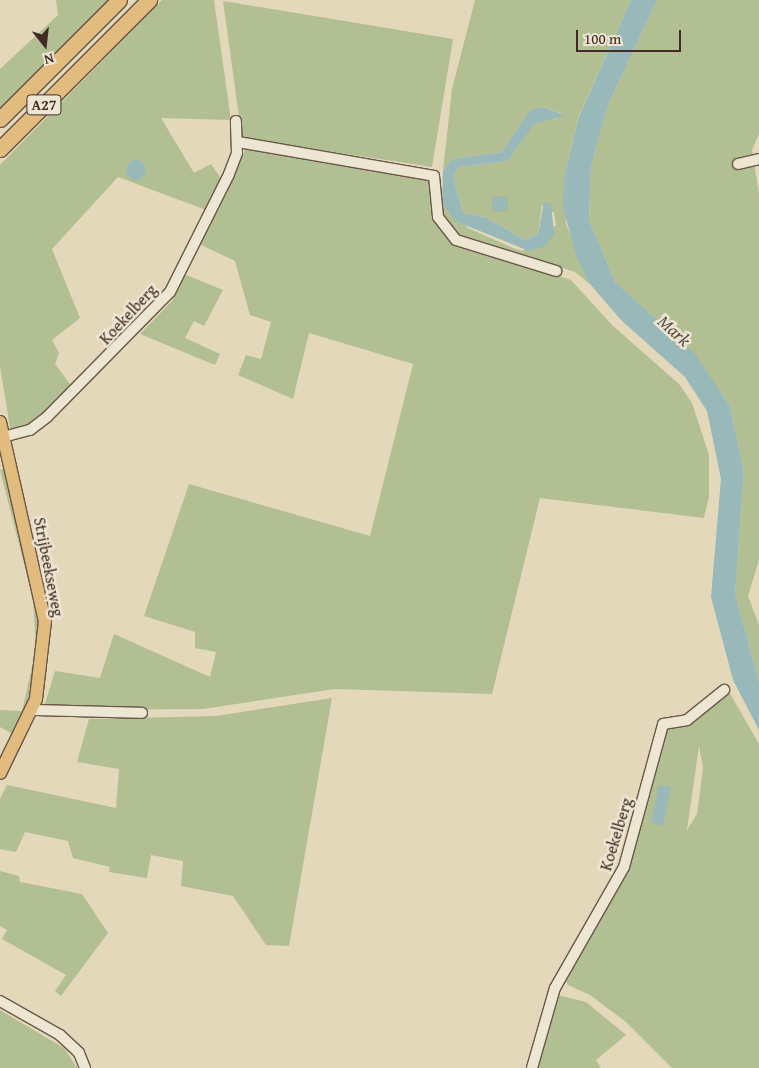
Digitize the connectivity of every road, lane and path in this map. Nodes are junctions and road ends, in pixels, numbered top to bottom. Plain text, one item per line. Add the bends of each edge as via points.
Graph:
1 (119, 0) edge
2 (149, 0) edge
3 (0, 119) edge
4 (236, 121) dead end
5 (238, 142) junction
6 (0, 149) edge
7 (759, 159) edge
8 (738, 164) dead end
9 (556, 271) dead end
10 (0, 422) edge
11 (3, 437) junction
12 (724, 690) dead end
13 (31, 710) junction
14 (142, 713) dead end
15 (0, 772) edge
16 (0, 1001) edge
17 (85, 1068) edge
18 (532, 1068) edge

1 - 3 highway, A27
2 - 6 highway, A27
4 - 5 street, Koekelberg
5 - 9 street via 434,176 438,217 456,240
5 - 11 street, Koekelberg via 214,207 160,306 47,417 30,430
7 - 8 street
10 - 11 main road, Strijbeekseweg
11 - 13 main road, Strijbeekseweg via 45,621 44,661
12 - 18 street, Koekelberg via 687,720 663,724 624,867 555,988
13 - 14 street
13 - 15 main road, Strijbeekseweg
16 - 17 street via 60,1035 79,1053

